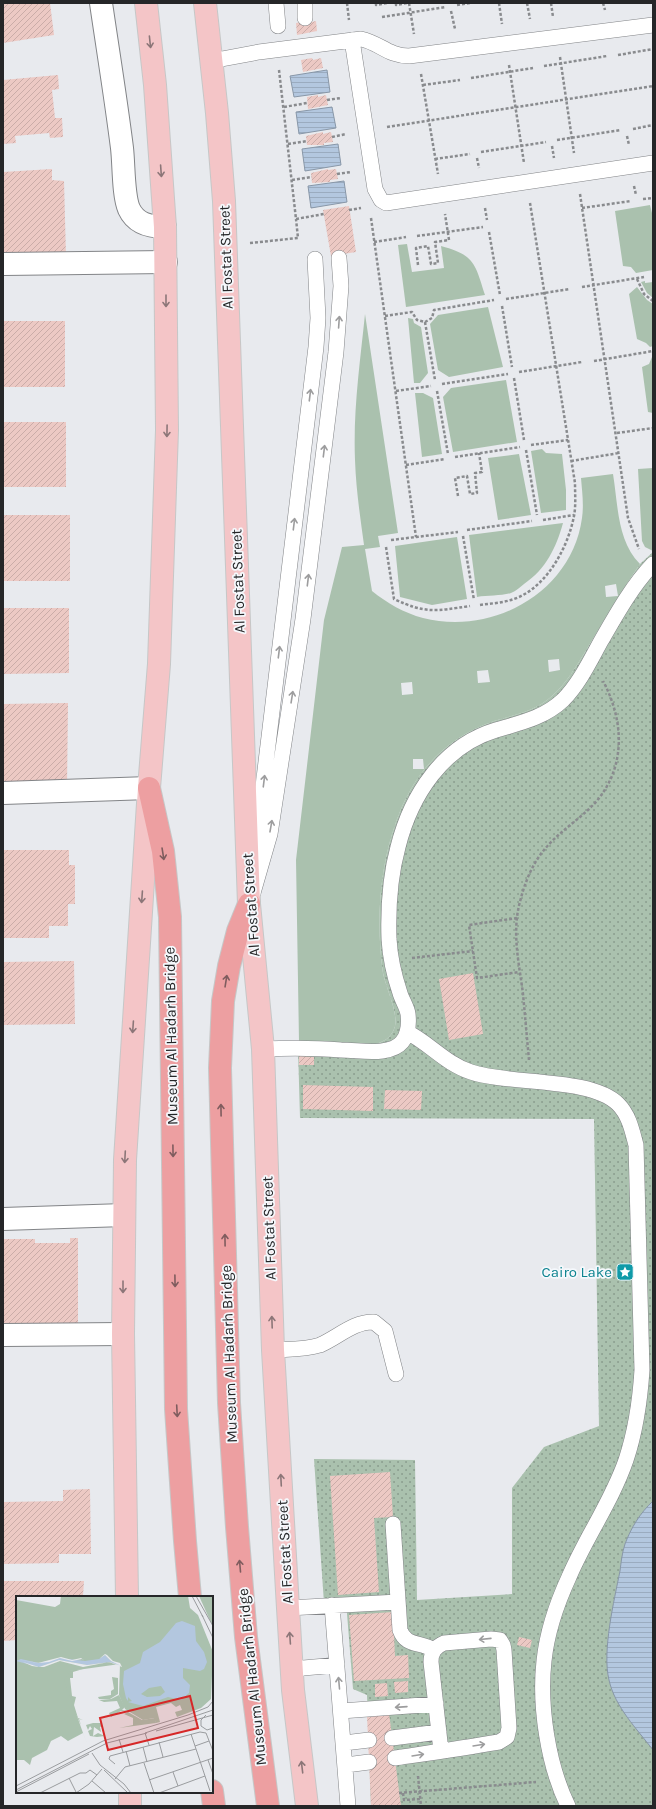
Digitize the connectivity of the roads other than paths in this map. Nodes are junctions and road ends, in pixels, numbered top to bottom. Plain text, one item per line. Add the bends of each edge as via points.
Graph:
1 (101, 3) edge
2 (146, 3) edge
3 (205, 3) edge
4 (276, 3) edge
5 (305, 3) edge
6 (305, 18) dead end
7 (653, 24) edge
8 (278, 26) dead end
9 (352, 40) junction
10 (212, 61) junction
11 (653, 163) edge
12 (165, 228) junction
13 (339, 258) dead end
14 (315, 259) dead end
15 (166, 262) junction
16 (3, 264) edge
17 (652, 565) edge
18 (149, 788) junction
19 (3, 793) edge
20 (249, 904) junction
21 (406, 1032) junction
22 (263, 1049) junction
23 (124, 1215) junction
24 (3, 1219) edge
25 (123, 1334) junction
26 (3, 1335) edge
27 (273, 1350) junction
28 (396, 1374) dead end
29 (393, 1524) dead end
30 (127, 1596) edge
31 (190, 1596) edge
32 (398, 1602) junction
33 (332, 1605) junction
34 (288, 1608) junction
35 (434, 1650) junction
36 (337, 1665) junction
37 (292, 1669) junction
38 (436, 1704) junction
39 (341, 1711) junction
40 (438, 1732) junction
41 (392, 1738) dead end
42 (369, 1740) dead end
43 (344, 1743) junction
44 (441, 1751) junction
45 (395, 1758) dead end
46 (369, 1762) dead end
47 (346, 1766) junction
48 (130, 1793) edge
49 (212, 1793) edge
50 (130, 1806) edge
51 (214, 1806) edge
52 (268, 1806) edge
53 (307, 1806) edge
54 (348, 1806) edge
55 (568, 1806) edge

1 - 12 street via 129,209 143,224
2 -> 12 main road
3 - 10 main road, Al Fostat Street
4 - 8 lane
5 - 6 lane
7 - 9 lane via 401,56 369,40
9 - 10 lane
9 - 11 lane via 377,195 386,203
10 - 20 main road, Al Fostat Street via 226,246
12 - 15 main road
20 -> 13 lane via 271,827 304,619 336,352 341,286
20 -> 14 lane via 316,347 318,303
15 - 16 street
15 -> 18 main road via 167,430 164,546 159,664
17 - 21 lane via 631,592 573,688 553,708 531,720 479,737 462,746 440,766 423,787 404,826 392,870 389,940 396,981 408,1014
18 - 19 street
18 -> 23 main road via 129,1086
18 -> 31 highway, Museum Al Hadarh Bridge via 163,851 170,917 176,1409
20 - 22 main road, Al Fostat Street
52 -> 20 highway, Museum Al Hadarh Bridge via 246,1637 236,1527 230,1418 220,1068 223,1001 229,966 238,931
21 - 22 lane via 400,1044 382,1051
21 - 55 lane via 469,1072 492,1078 582,1087 601,1093 618,1104 630,1120 636,1145 642,1370 635,1432 626,1461 569,1576 549,1635 544,1661 545,1721 551,1757
27 -> 22 main road, Al Fostat Street
23 - 24 street
23 -> 25 main road
25 - 26 street
25 - 30 main road
27 - 28 lane via 311,1347 325,1343 361,1324 374,1322 385,1331
34 -> 27 main road, Al Fostat Street
29 - 32 lane
32 - 33 lane
32 - 35 lane via 402,1636 411,1643 426,1645
33 - 34 lane
33 - 36 lane
37 -> 34 main road, Al Fostat Street
35 - 38 lane via 431,1662
44 -> 35 lane via 499,1742 507,1737 510,1728 503,1645 496,1639 444,1643
36 - 37 lane
39 -> 36 lane
53 -> 37 main road, Al Fostat Street
38 -> 39 lane
38 - 40 lane
39 - 43 lane
40 - 41 lane
40 - 44 lane
42 - 43 lane
43 - 47 lane
45 -> 44 lane
46 - 47 lane
47 - 54 lane
48 - 50 main road
49 - 51 highway

